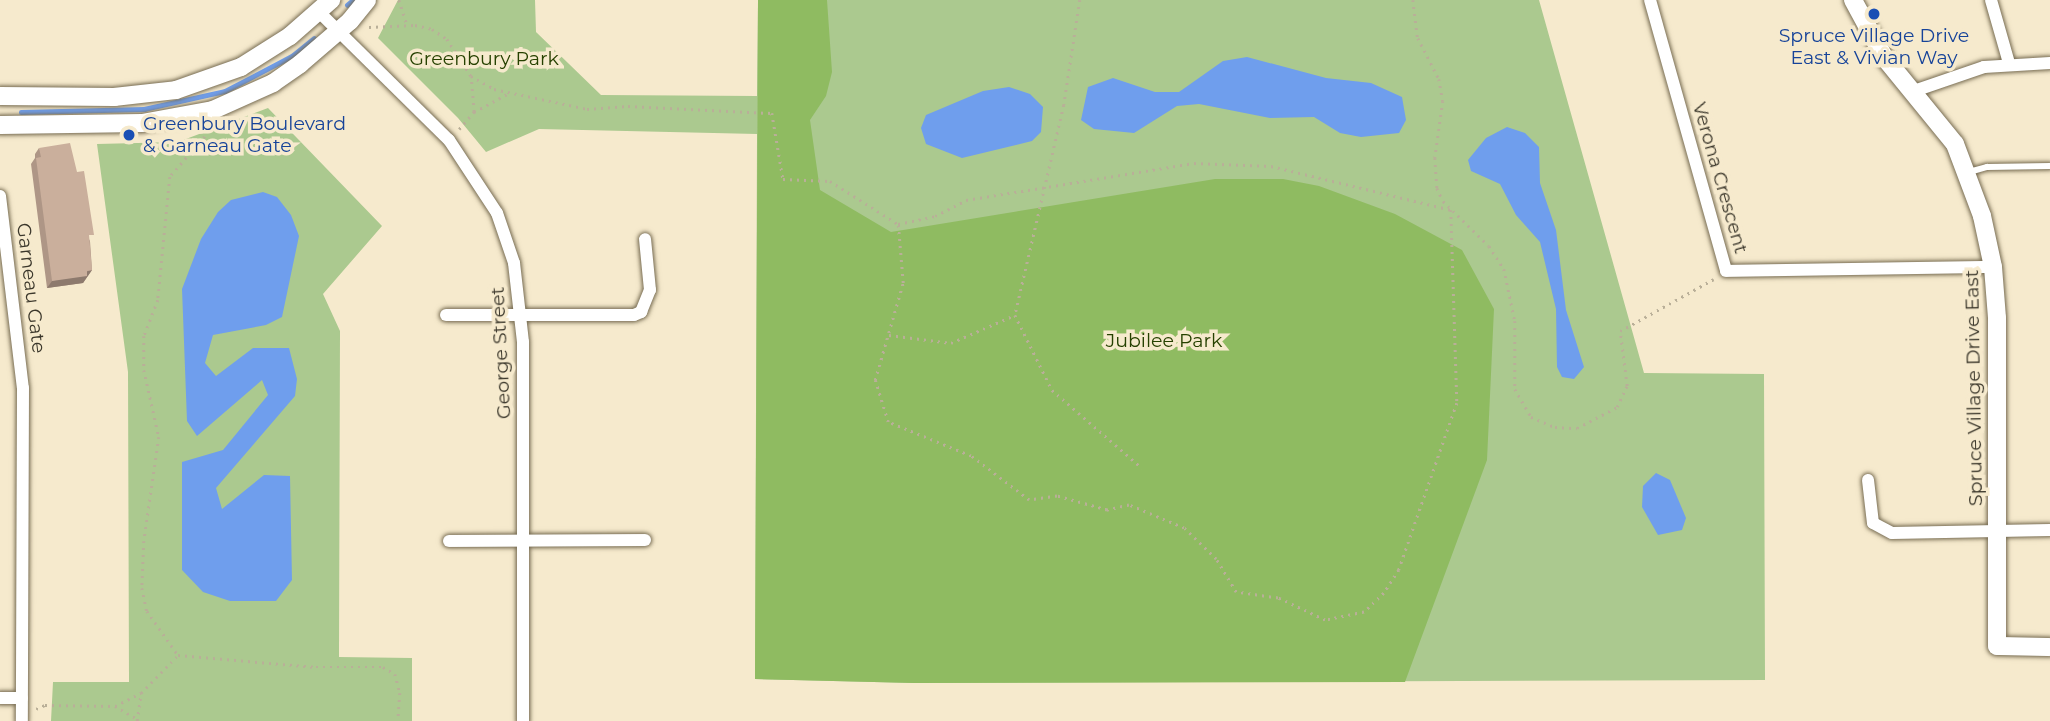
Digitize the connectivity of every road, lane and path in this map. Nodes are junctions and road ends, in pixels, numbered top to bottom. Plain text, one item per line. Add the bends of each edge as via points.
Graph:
1 (367, 0) edge
2 (399, 0) edge
3 (1080, 0) edge
4 (1413, 0) edge
5 (1650, 0) edge
6 (1853, 0) edge
7 (1991, 0) edge
8 (325, 6) edge
9 (407, 25) junction
10 (369, 27) dead end
11 (339, 32) junction
12 (2008, 63) junction
13 (2050, 63) edge
14 (471, 76) junction
15 (1914, 91) junction
16 (511, 92) junction
17 (0, 96) edge
18 (474, 112) junction
19 (216, 124) dead end
20 (0, 125) edge
21 (449, 140) junction
22 (2050, 166) edge
23 (1967, 172) junction
24 (1044, 189) junction
25 (0, 196) edge
26 (1451, 211) junction
27 (898, 224) junction
28 (3, 232) edge
29 (645, 239) dead end
30 (1993, 267) junction
31 (1726, 271) junction
32 (446, 315) dead end
33 (1015, 315) junction
34 (522, 316) junction
35 (888, 335) junction
36 (1142, 468) dead end
37 (1868, 480) dead end
38 (1997, 529) junction
39 (2050, 530) edge
40 (645, 540) dead end
41 (449, 541) dead end
42 (525, 541) junction
43 (2050, 647) edge
44 (178, 655) junction
45 (141, 693) junction
46 (0, 698) edge
47 (22, 698) junction
48 (115, 706) junction
49 (22, 718) edge
50 (137, 720) edge
51 (398, 721) edge
52 (523, 721) edge

1 - 11 street
2 - 9 path
3 - 24 path via 1064,105
4 - 26 path via 1418,38 1442,91 1435,175
5 - 31 street, Verona Crescent
6 - 15 street, Spruce Village Drive East via 1884,57
7 - 12 street
8 - 11 street, George Street
8 - 17 street via 241,67 176,90 114,97
9 - 10 path
9 - 14 path via 432,29 447,39
11 - 20 street via 273,83 213,110 142,123
11 - 21 street, George Street
12 - 13 street
12 - 15 street
14 - 16 path via 494,89
14 - 18 path
15 - 23 street, Spruce Village Drive East via 1949,134
16 - 18 path
16 - 27 path via 587,109 628,106 772,113 783,179 830,181
18 - 21 path
19 - 44 path via 170,177 158,300 144,336 144,370 159,437 142,588 153,624
21 - 34 street, George Street via 497,213 514,263
22 - 23 lane via 1987,167
23 - 30 street, Spruce Village Drive East
24 - 26 path via 1154,168 1229,163 1313,174
24 - 27 path via 966,200 935,216
24 - 33 path
25 - 28 street, Garneau Gate
26 - 31 path via 1489,246 1504,269 1515,321 1516,389 1531,417 1555,427 1577,428 1617,407 1627,386 1620,331
26 - 35 path via 1457,403 1399,570 1364,612 1348,619 1325,620 1278,598 1236,592 1191,533 1134,506 1107,510 1057,496 1029,500 971,456 888,422 875,380
27 - 35 path via 903,283
28 - 47 street, Garneau Gate via 23,388
29 - 34 street via 650,290 641,312 621,317
30 - 31 street, Verona Crescent
30 - 38 street, Spruce Village Drive East
32 - 34 street
33 - 35 path via 951,343
33 - 36 path via 1052,390
34 - 42 street, George Street
37 - 38 street via 1873,523 1892,533
38 - 39 street
38 - 43 street, Spruce Village Drive East via 1997,646
40 - 42 street
41 - 42 street
42 - 52 street, George Street
44 - 45 path
44 - 51 path via 316,667 383,667 395,674
45 - 48 path
45 - 50 path
46 - 47 street
47 - 49 street, Garneau Gate
48 - 49 path via 45,705
48 - 50 path

